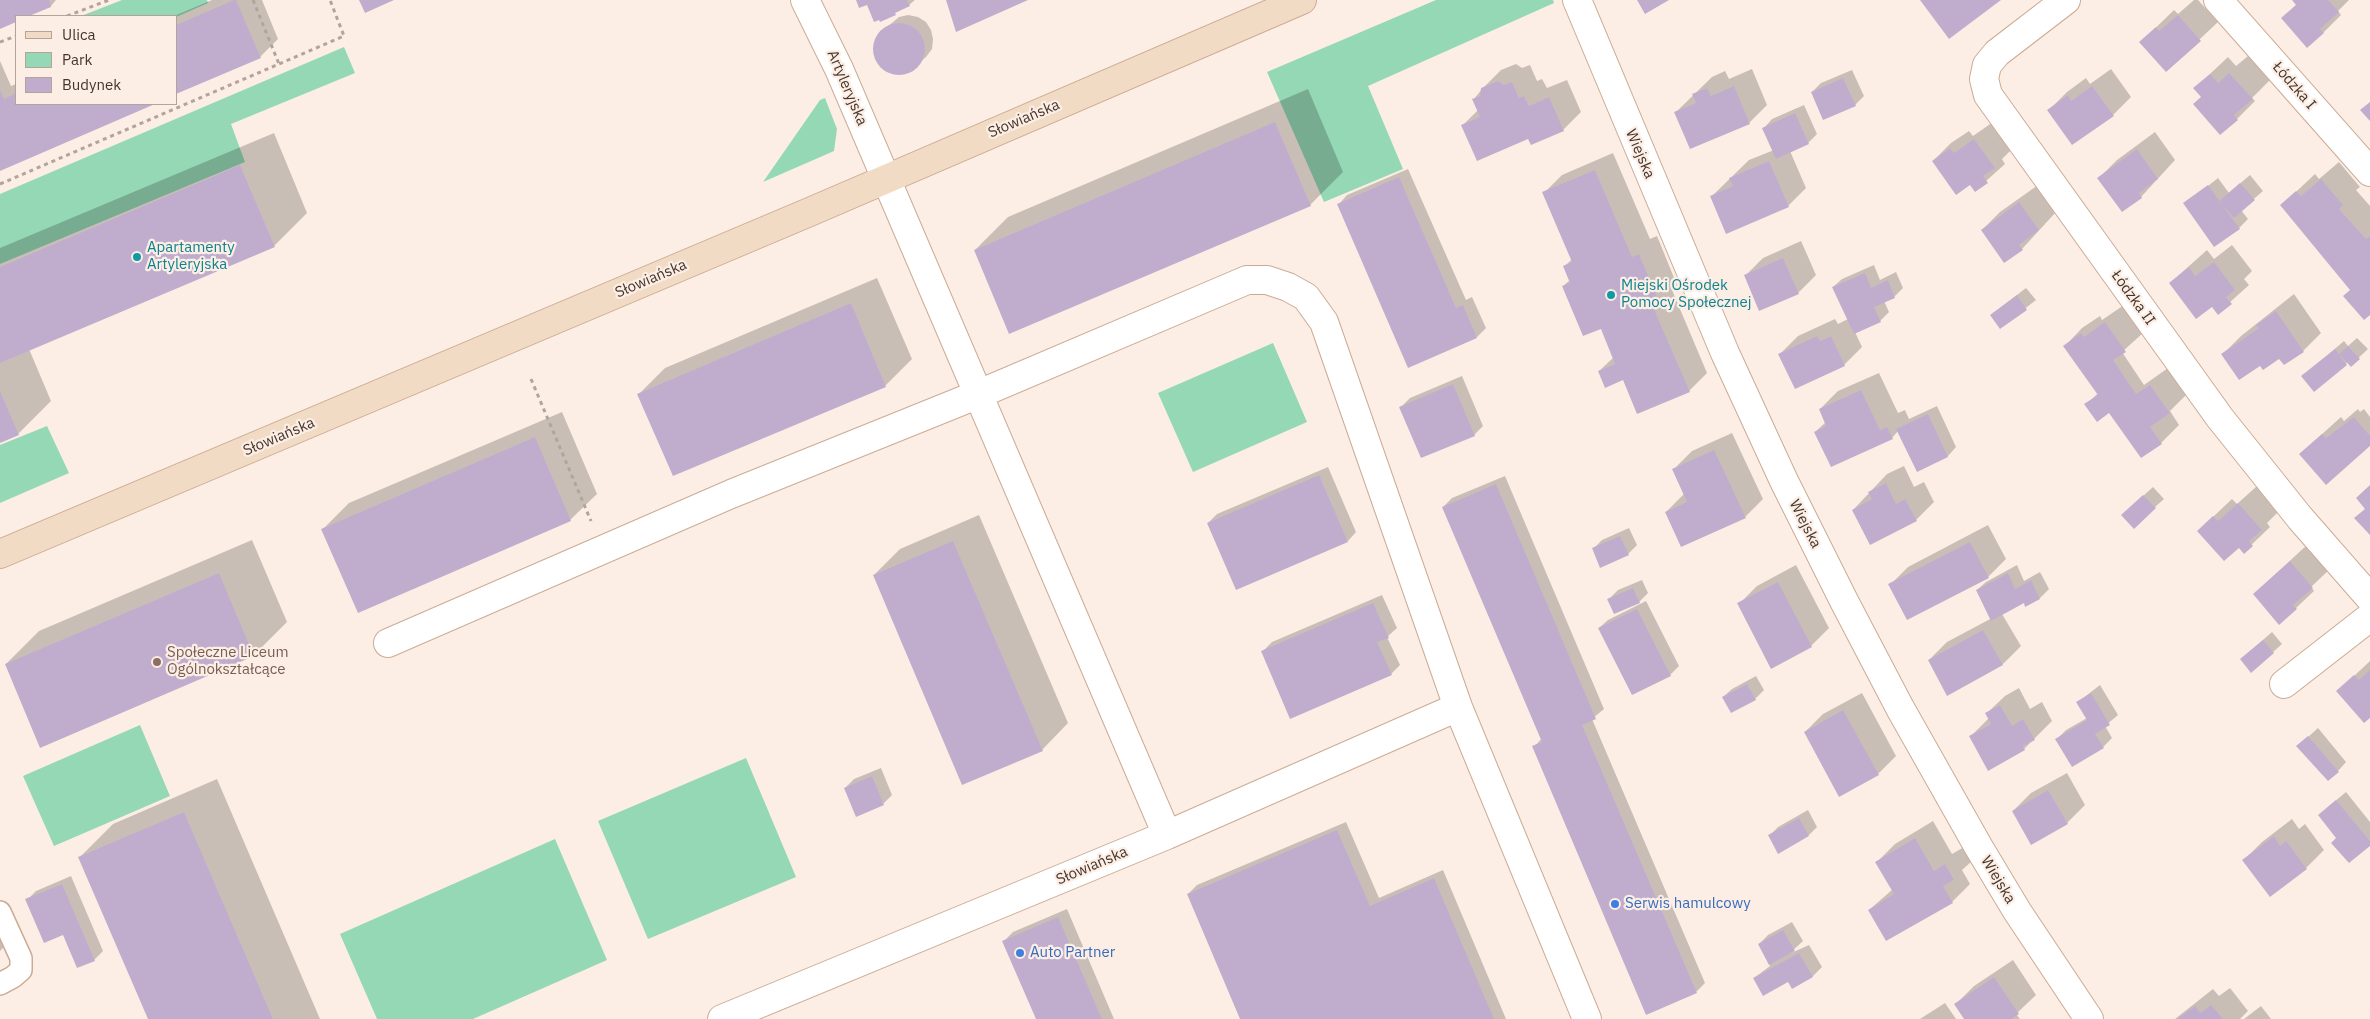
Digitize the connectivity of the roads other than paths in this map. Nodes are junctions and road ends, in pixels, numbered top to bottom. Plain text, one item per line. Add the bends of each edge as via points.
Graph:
1 (805, 0) edge
2 (1302, 0) edge
3 (1577, 0) edge
4 (2066, 0) edge
5 (2218, 0) edge
6 (2370, 172) edge
7 (885, 178) junction
8 (979, 394) junction
9 (0, 554) edge
10 (2370, 598) edge
11 (2370, 617) edge
12 (388, 643) dead end
13 (2284, 684) dead end
14 (1458, 707) junction
15 (1167, 835) junction
16 (0, 912) edge
17 (0, 984) edge
18 (722, 1019) edge
19 (1587, 1019) edge
20 (2089, 1019) edge

1 - 7 street, Artyleryjska via 839,69
2 - 7 street, Słowiańska
3 - 20 street, Wiejska via 1726,353 1839,593 1978,846
4 - 10 street, Łódzka II via 1997,53 1988,65 1984,79 1988,95 2220,418 2300,518
5 - 6 street, Łódzka I
7 - 8 street, Artyleryjska
7 - 9 street, Słowiańska
8 - 12 street via 731,494
8 - 14 street via 1248,280 1267,280 1306,297 1324,322
8 - 15 street, Artyleryjska
11 - 13 street
14 - 15 street, Słowiańska
14 - 19 street
15 - 18 street, Słowiańska
16 - 17 lane via 21,958 21,970

